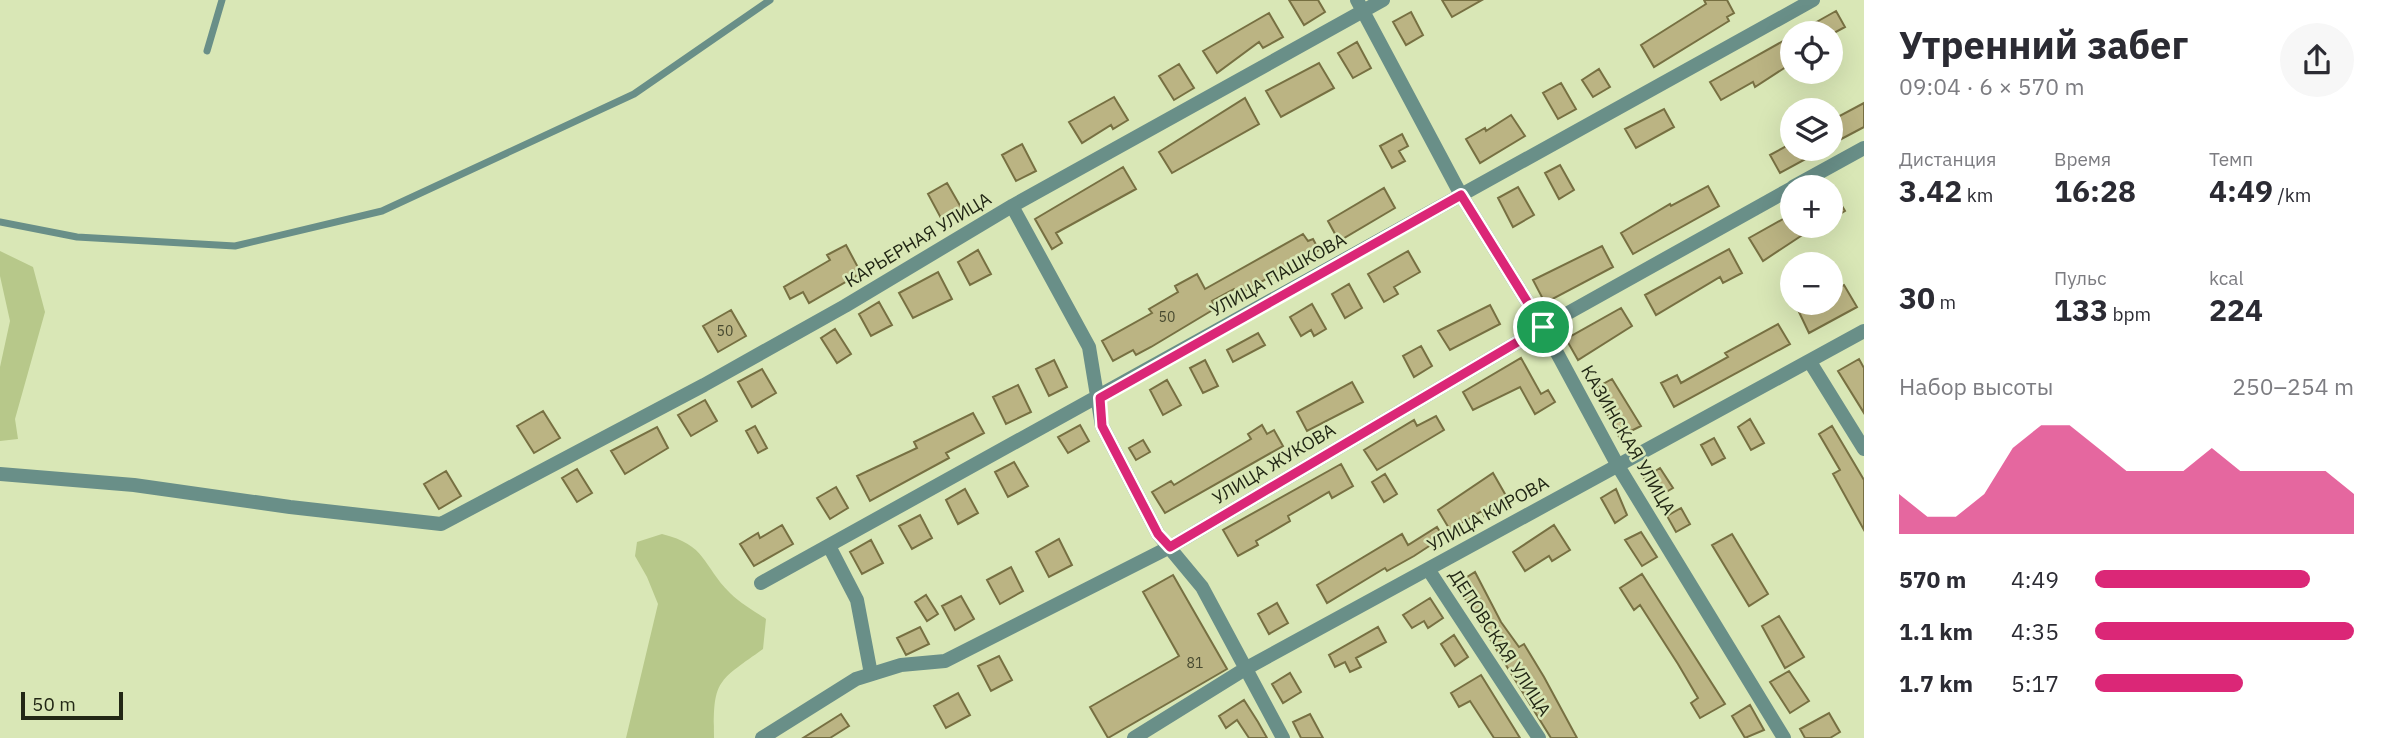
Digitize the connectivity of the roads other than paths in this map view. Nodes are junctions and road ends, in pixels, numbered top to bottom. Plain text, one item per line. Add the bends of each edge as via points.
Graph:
1 (222, 0) edge
2 (770, 0) edge
3 (1383, 0) edge
4 (1813, 0) edge
5 (1360, 5) edge
6 (207, 51) dead end
7 (1864, 148) edge
8 (1816, 175) edge
9 (1461, 195) junction
10 (1780, 195) edge
11 (1012, 206) junction
12 (0, 222) edge
13 (1543, 327) junction
14 (1864, 331) edge
15 (1810, 362) junction
16 (1100, 398) junction
17 (1864, 449) edge
18 (1618, 466) junction
19 (0, 474) edge
20 (829, 545) junction
21 (1170, 547) junction
22 (1428, 569) junction
23 (761, 583) dead end
24 (1245, 669) junction
25 (871, 674) junction
26 (762, 738) edge
27 (1134, 738) edge
28 (1283, 738) edge
29 (1539, 738) edge
30 (1784, 738) edge

1 - 6 lane
2 - 12 lane via 634,94 382,211 236,246 77,237
3 - 5 street, КАРЬЕРНАЯ УЛИЦА
4 - 9 street, УЛИЦА ПАШКОВА
5 - 9 street, КАЗИНСКАЯ УЛИЦА
5 - 11 street, КАРЬЕРНАЯ УЛИЦА
7 - 8 street, УЛИЦА ЖУКОВА
9 - 13 street, КАЗИНСКАЯ УЛИЦА
9 - 16 street, УЛИЦА ПАШКОВА
10 - 13 street, УЛИЦА ЖУКОВА
11 - 16 street via 1089,348
11 - 19 street, КАРЬЕРНАЯ УЛИЦА via 728,372 441,524 134,485
13 - 18 street, КАЗИНСКАЯ УЛИЦА
13 - 21 street, УЛИЦА ЖУКОВА
14 - 15 street, УЛИЦА КИРОВА
15 - 17 street
15 - 18 street, УЛИЦА КИРОВА
16 - 20 street, УЛИЦА ПАШКОВА
16 - 21 street via 1102,426 1158,534
18 - 22 street, УЛИЦА КИРОВА
18 - 30 street, КАЗИНСКАЯ УЛИЦА
20 - 23 street, УЛИЦА ПАШКОВА
20 - 25 street via 857,600
21 - 24 street via 1202,587
21 - 25 street, УЛИЦА ЖУКОВА via 945,661 901,665
22 - 24 street, УЛИЦА КИРОВА
22 - 29 street, ДЕПОВСКАЯ УЛИЦА
24 - 27 street, УЛИЦА КИРОВА
24 - 28 street
25 - 26 street, УЛИЦА ЖУКОВА

